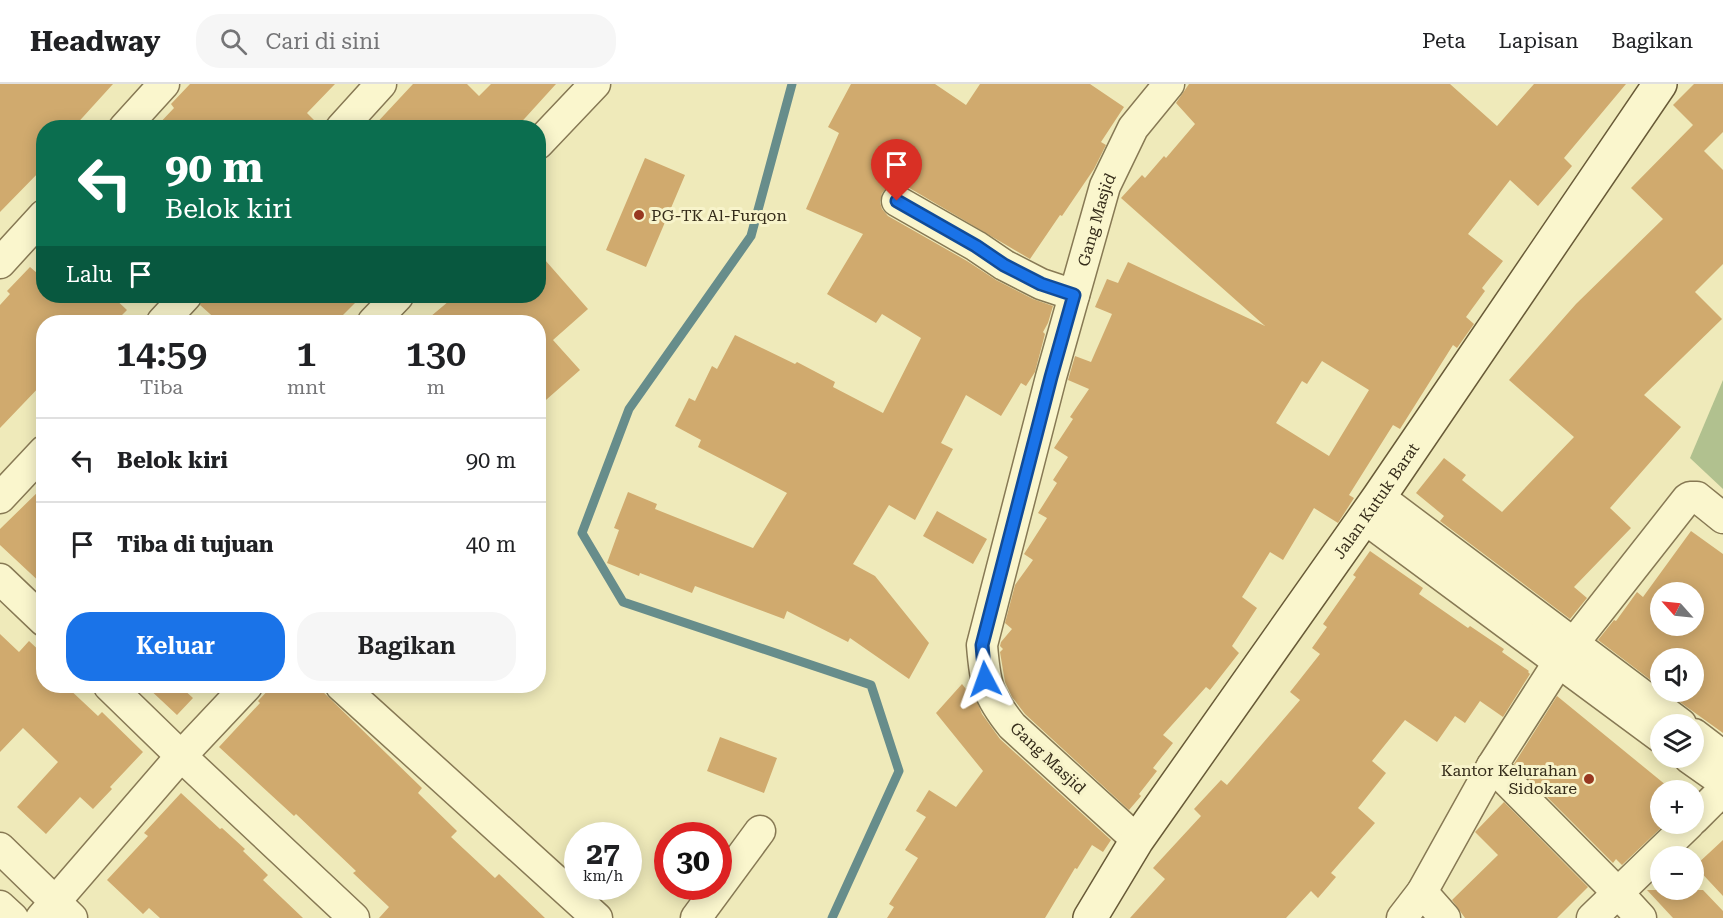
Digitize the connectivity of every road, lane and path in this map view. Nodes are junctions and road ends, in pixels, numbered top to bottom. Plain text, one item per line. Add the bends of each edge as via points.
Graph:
1 (164, 84) edge
2 (381, 84) edge
3 (595, 84) edge
4 (1169, 84) edge
5 (1660, 84) edge
6 (131, 120) edge
7 (348, 120) edge
8 (546, 136) edge
9 (897, 201) dead end
10 (36, 224) edge
11 (0, 262) edge
12 (1074, 295) junction
13 (180, 303) edge
14 (391, 303) edge
15 (168, 315) edge
16 (380, 315) edge
17 (36, 460) edge
18 (0, 498) edge
19 (1372, 508) junction
20 (1723, 518) edge
21 (0, 579) edge
22 (36, 613) edge
23 (1566, 653) junction
24 (116, 693) edge
25 (240, 693) edge
26 (349, 693) edge
27 (1665, 714) edge
28 (1650, 728) edge
29 (1704, 742) edge
30 (181, 756) junction
31 (1723, 756) edge
32 (1492, 766) junction
33 (1703, 768) edge
34 (1723, 782) edge
35 (1723, 790) edge
36 (1704, 809) edge
37 (760, 831) dead end
38 (1679, 834) edge
39 (1137, 840) junction
40 (0, 848) edge
41 (1422, 892) junction
42 (1618, 893) junction
43 (0, 906) edge
44 (56, 913) edge
45 (13, 918) edge
46 (354, 918) edge
47 (597, 918) edge
48 (696, 918) edge
49 (1090, 918) edge
50 (1402, 918) edge
51 (1445, 918) edge
52 (1592, 918) edge
53 (1641, 918) edge

1 - 6 street
2 - 7 street
3 - 8 street
4 - 12 street, Gang Masjid via 1133,128 1117,158 1105,186
5 - 19 street, Jalan Kutuk Barat
9 - 12 street via 1004,265
10 - 11 street
12 - 39 street, Gang Masjid via 982,645 985,679 996,706 1012,726
13 - 15 street
14 - 16 street
17 - 18 street
19 - 23 street
19 - 39 street, Jalan Kutuk Barat
20 - 23 street via 1697,497 1690,497
21 - 22 street
23 - 27 street
23 - 28 street
23 - 32 street
24 - 30 street
25 - 30 street
26 - 47 street
29 - 31 street
30 - 44 street
30 - 46 street
32 - 41 street
32 - 42 street
33 - 34 street
35 - 36 street
37 - 48 street
38 - 42 street
39 - 49 street, Jalan Kutuk Barat
40 - 44 street
41 - 50 street
41 - 51 street
42 - 52 street
42 - 53 street
43 - 45 street

